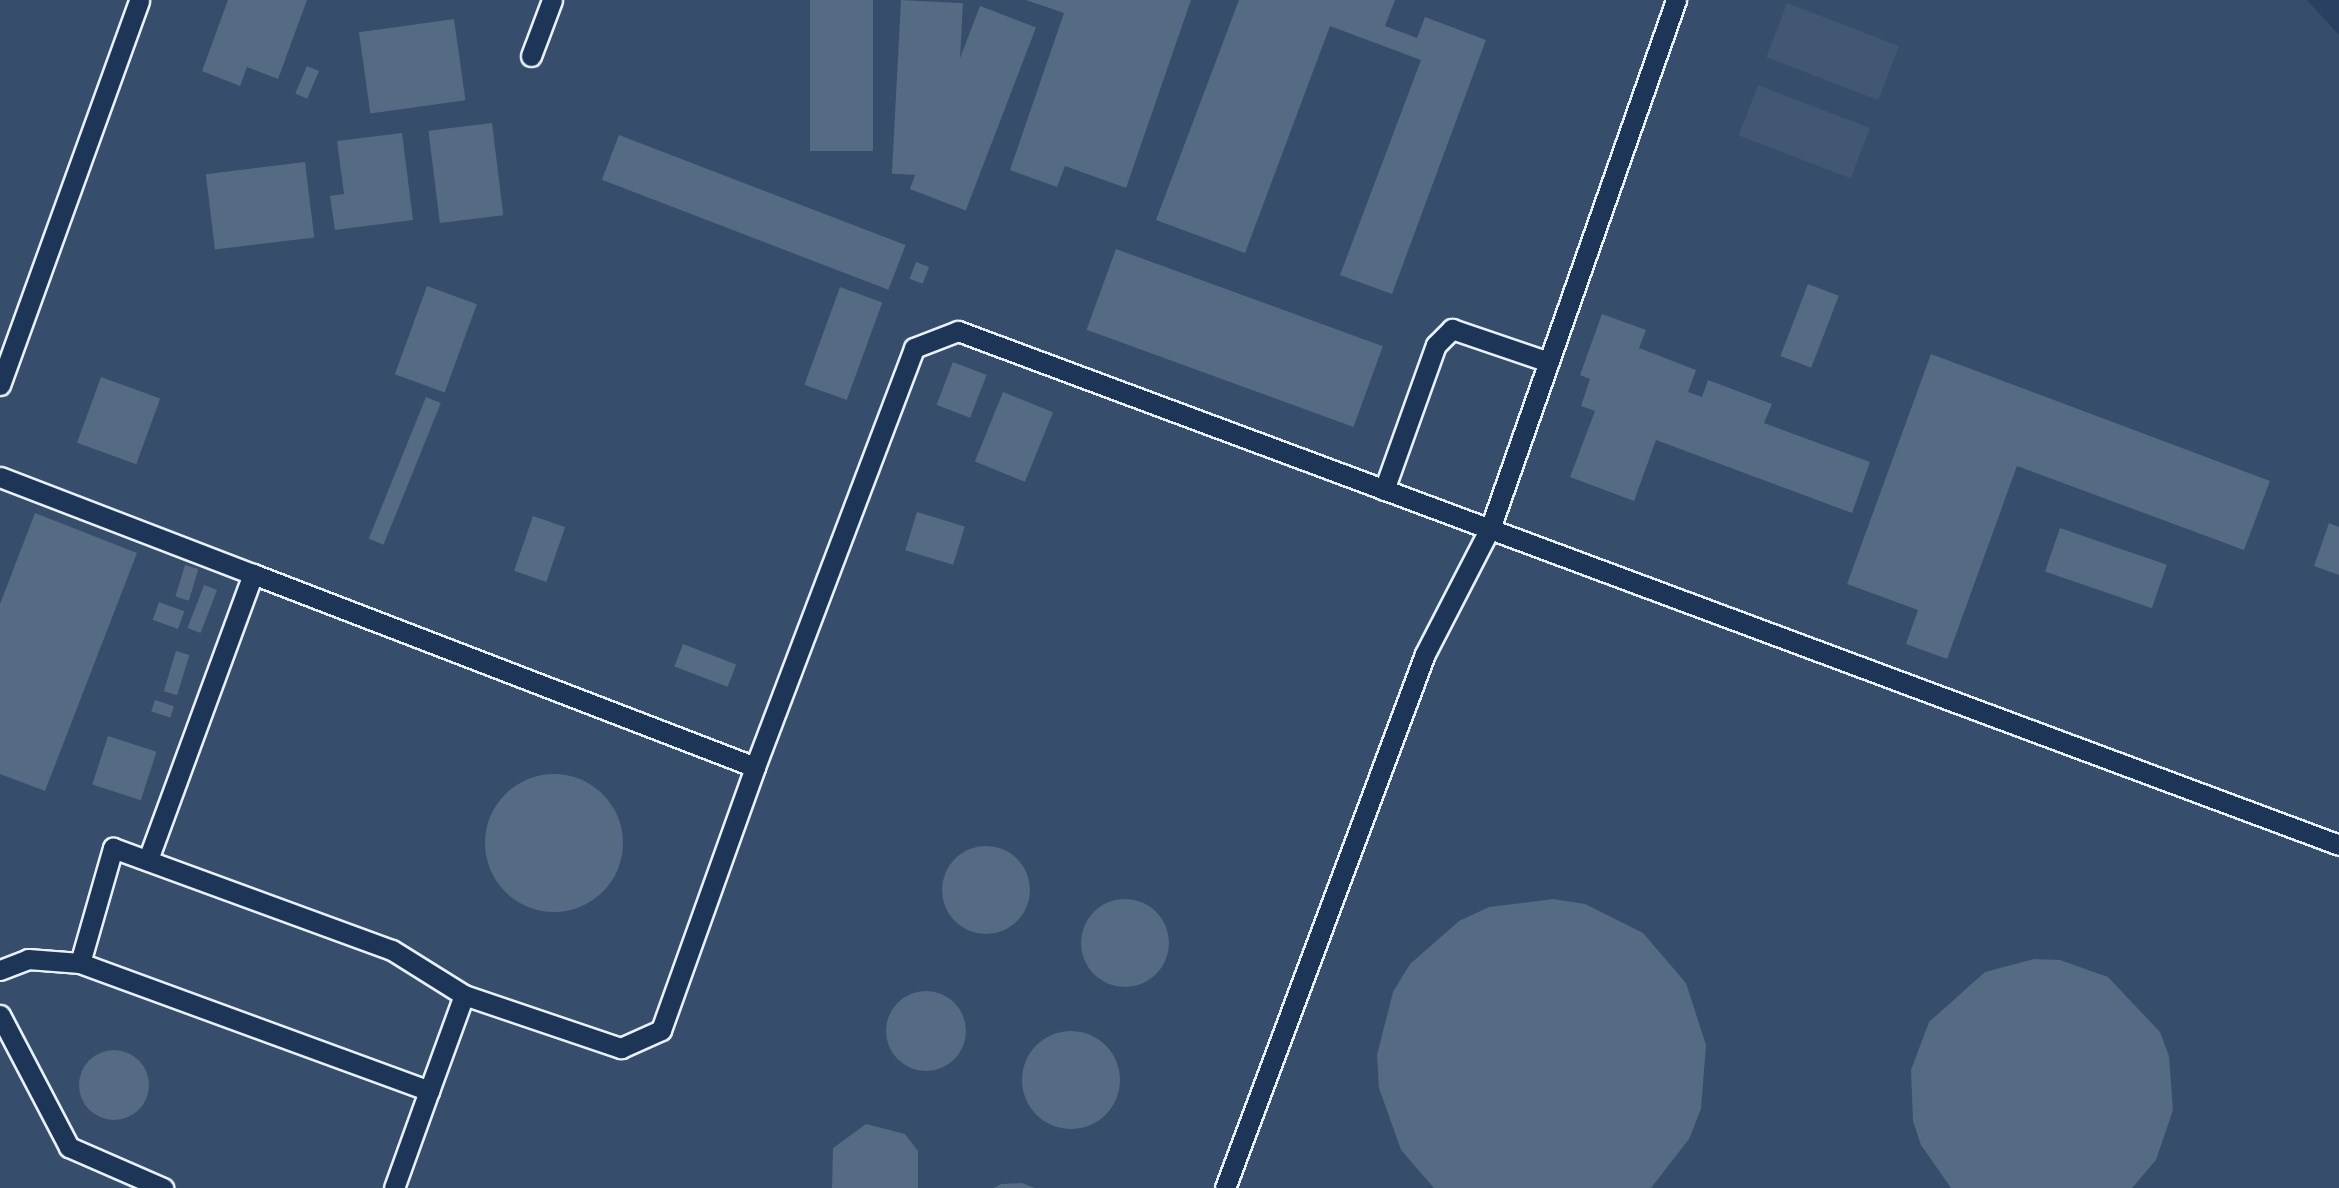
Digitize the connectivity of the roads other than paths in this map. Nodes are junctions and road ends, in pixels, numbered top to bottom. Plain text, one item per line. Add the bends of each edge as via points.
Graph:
1 (139, 0) edge
2 (552, 0) edge
3 (1676, 0) edge
4 (531, 56) dead end
5 (1549, 362) junction
6 (0, 385) edge
7 (0, 477) edge
8 (1384, 489) junction
9 (1491, 526) junction
10 (253, 575) junction
11 (755, 767) junction
12 (2339, 845) edge
13 (148, 860) junction
14 (80, 964) junction
15 (0, 970) edge
16 (464, 995) junction
17 (0, 1015) edge
18 (429, 1091) junction
19 (163, 1188) edge
20 (394, 1188) edge
21 (1225, 1188) edge

1 - 6 lane
2 - 4 lane
3 - 5 lane
5 - 8 lane via 1452,329 1436,345
5 - 9 lane
7 - 10 lane
8 - 9 lane
8 - 11 lane via 958,331 914,348
9 - 12 lane via 1801,648
9 - 21 lane via 1425,654
10 - 11 lane
10 - 13 lane
11 - 16 lane via 661,1030 621,1048
13 - 14 lane via 113,848
13 - 16 lane via 392,950
14 - 15 lane via 28,959
14 - 18 lane
16 - 18 lane
17 - 19 lane via 69,1147
18 - 20 lane

